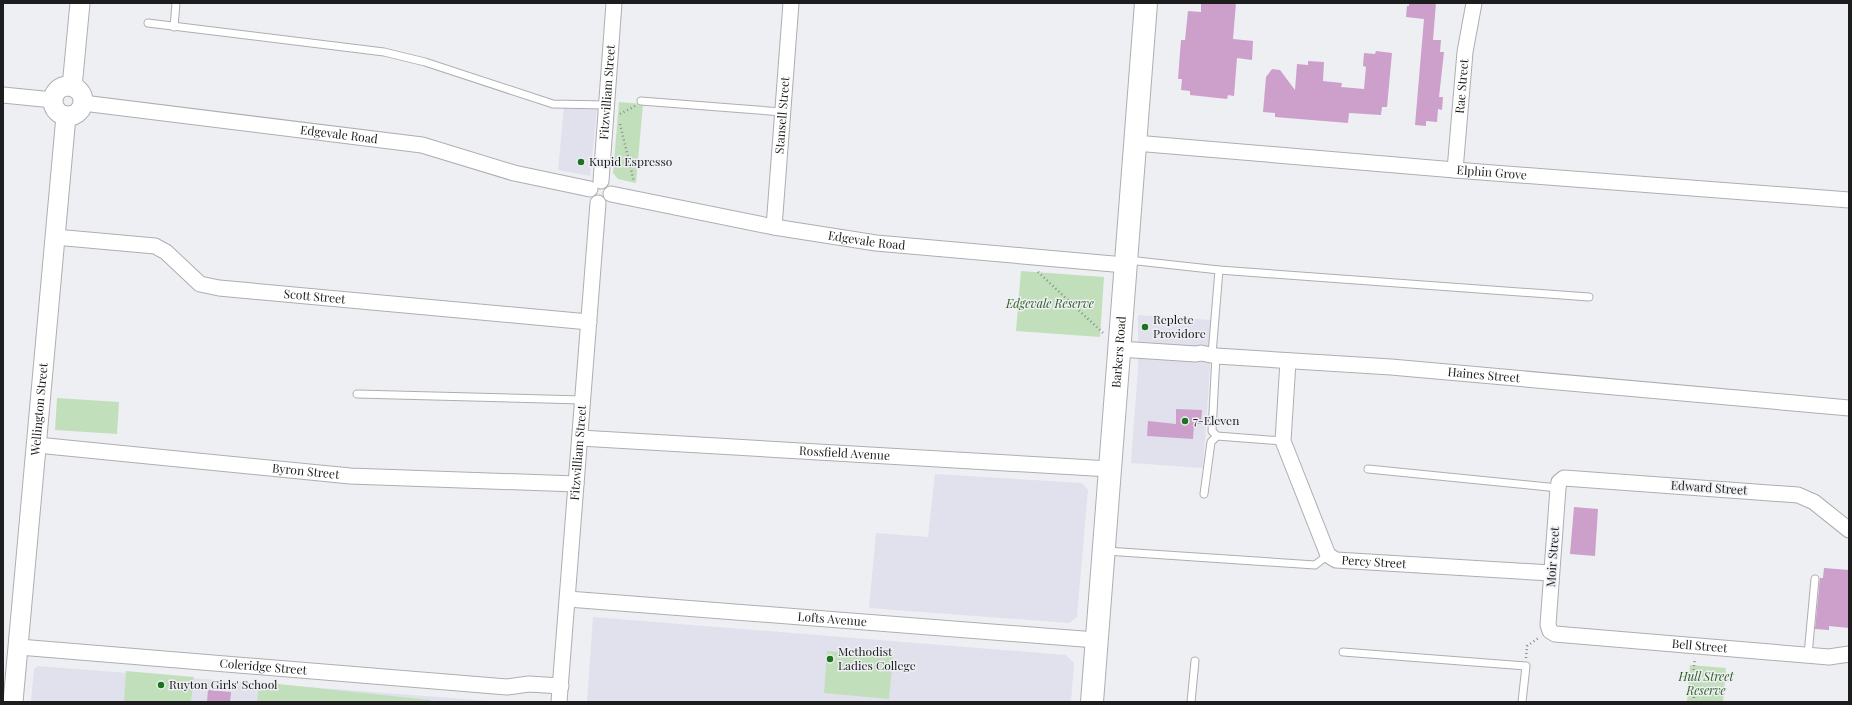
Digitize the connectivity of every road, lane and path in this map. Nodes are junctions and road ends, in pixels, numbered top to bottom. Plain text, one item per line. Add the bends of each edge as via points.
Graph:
1 (80, 3) edge
2 (176, 3) edge
3 (614, 3) edge
4 (791, 3) edge
5 (1146, 3) edge
6 (1474, 3) edge
7 (148, 23) dead end
8 (174, 27) junction
9 (72, 87) junction
10 (3, 95) edge
11 (53, 100) junction
12 (641, 101) joint
13 (83, 103) junction
14 (607, 105) junction
15 (782, 112) junction
16 (618, 115) dead end
17 (66, 116) junction
18 (620, 123) dead end
19 (1135, 143) junction
20 (1455, 170) junction
21 (634, 182) dead end
22 (595, 185) junction
23 (611, 194) junction
24 (1849, 200) edge
25 (598, 203) junction
26 (774, 227) junction
27 (55, 237) junction
28 (1023, 257) junction
29 (1126, 262) junction
30 (1219, 270) junction
31 (1590, 297) dead end
32 (589, 322) junction
33 (1119, 349) junction
34 (1214, 355) junction
35 (1288, 361) junction
36 (357, 394) dead end
37 (583, 400) junction
38 (1849, 408) edge
39 (1217, 436) junction
40 (580, 438) junction
41 (1283, 441) junction
42 (37, 445) junction
43 (1110, 469) junction
44 (1368, 469) dead end
45 (576, 484) junction
46 (1558, 485) junction
47 (1204, 494) dead end
48 (1849, 530) edge
49 (1104, 550) junction
50 (1328, 555) junction
51 (1551, 573) junction
52 (1815, 579) dead end
53 (568, 600) junction
54 (1550, 631) junction
55 (1096, 640) junction
56 (1696, 646) junction
57 (19, 647) junction
58 (1342, 652) dead end
59 (1849, 654) edge
60 (1808, 655) junction
61 (1195, 661) dead end
62 (1526, 666) junction
63 (560, 695) edge
64 (13, 702) edge
65 (1092, 702) edge
66 (1191, 702) edge
67 (1522, 702) edge
68 (1694, 702) edge

1 - 9 street
2 - 8 lane
3 - 14 street, Fitzwilliam Street
4 - 15 street, Stansell Street
5 - 19 main road, Barkers Road
6 - 20 street, Rae Street via 1465,52
7 - 8 lane
8 - 14 lane via 384,52 425,62 553,104
9 - 11 street via 57,90
9 - 13 street via 82,94
10 - 11 street
11 - 17 street via 58,113
12 - 15 lane
12 - 16 path via 640,104
13 - 17 street via 76,114
13 - 22 street, Edgevale Road via 422,145 514,174
14 - 22 street, Fitzwilliam Street
15 - 26 street, Stansell Street
17 - 27 street, Wellington Street
18 - 21 path
19 - 20 street, Elphin Grove
19 - 29 main road, Barkers Road
20 - 24 street, Elphin Grove
22 - 23 street via 608,184
22 - 25 street via 592,199
23 - 25 street via 607,200
23 - 26 street, Edgevale Road
25 - 32 street, Fitzwilliam Street
26 - 28 street, Edgevale Road via 876,243
27 - 32 street, Scott Street via 155,246 166,252 200,284 219,288
27 - 42 street, Wellington Street
28 - 29 street, Edgevale Road
28 - 33 path
29 - 30 lane
29 - 33 main road, Barkers Road
30 - 31 lane
30 - 34 lane
32 - 37 street, Fitzwilliam Street
33 - 34 street, Haines Street
33 - 43 main road, Barkers Road
34 - 35 street, Haines Street
34 - 39 lane via 1212,431
35 - 38 street, Haines Street via 1399,368
35 - 41 street, Percy Street
36 - 37 lane
37 - 40 street, Fitzwilliam Street
39 - 41 lane
39 - 47 lane via 1211,442
40 - 43 street, Rossfield Avenue
40 - 45 street, Fitzwilliam Street
41 - 50 street, Percy Street
42 - 45 street, Byron Street via 350,476
42 - 57 street, Wellington Street
43 - 49 main road, Barkers Road
44 - 46 lane
45 - 53 street, Fitzwilliam Street
46 - 48 street, Edward Street via 1564,478 1798,495 1814,502
46 - 51 street, Moir Street
49 - 50 lane via 1315,565
49 - 55 main road, Barkers Road
50 - 51 street, Percy Street via 1336,560
51 - 54 street, Moir Street via 1548,625
52 - 60 lane
53 - 55 street, Lofts Avenue
53 - 63 street, Fitzwilliam Street
54 - 56 street, Bell Street via 1555,634
54 - 62 path via 1527,646
55 - 65 main road, Barkers Road
56 - 60 street, Bell Street
56 - 68 path
57 - 63 street, Coleridge Street via 507,687
57 - 64 street, Wellington Street
58 - 62 lane
59 - 60 street, Bell Street via 1829,657
61 - 66 lane
62 - 67 lane

